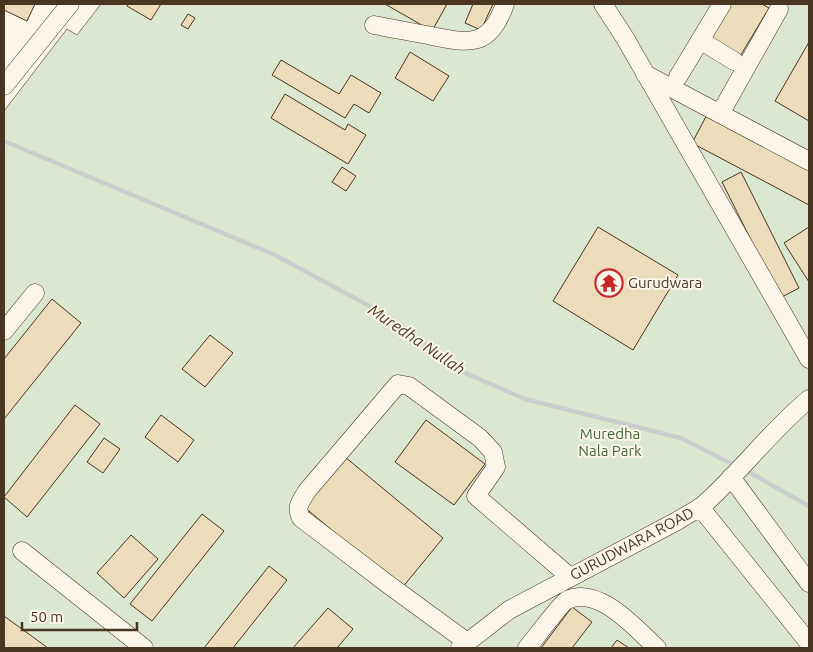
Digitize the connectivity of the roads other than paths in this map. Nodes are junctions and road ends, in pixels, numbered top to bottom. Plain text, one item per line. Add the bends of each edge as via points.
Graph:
1 (70, 4) edge
2 (505, 4) edge
3 (603, 4) edge
4 (722, 4) edge
5 (779, 9) dead end
6 (374, 25) dead end
7 (700, 40) junction
8 (734, 61) dead end
9 (644, 74) junction
10 (678, 76) dead end
11 (4, 86) edge
12 (720, 114) junction
13 (809, 161) edge
14 (35, 293) dead end
15 (4, 331) edge
16 (809, 359) edge
17 (809, 399) edge
18 (734, 474) junction
19 (700, 507) junction
20 (22, 551) dead end
21 (570, 577) junction
22 (809, 583) edge
23 (809, 644) edge
24 (464, 645) edge
25 (144, 648) edge
26 (527, 648) edge
27 (657, 648) edge
28 (806, 648) edge

1 - 11 street
2 - 6 street via 497,23 484,36 472,41 455,41
3 - 9 street
4 - 7 street
5 - 12 street
7 - 8 street
7 - 10 street
9 - 12 street
9 - 16 street
12 - 13 street
14 - 15 street
17 - 18 street, GURUDWARA ROAD
18 - 19 street, GURUDWARA ROAD
18 - 22 street
19 - 21 street, GURUDWARA ROAD
19 - 23 street
20 - 25 street
21 - 24 street, GURUDWARA ROAD via 509,610
21 - 24 street via 476,496 496,468 493,452 480,438 423,395 398,384 307,491 298,506 298,513
23 - 28 street
26 - 27 street via 566,601 580,598 599,600

